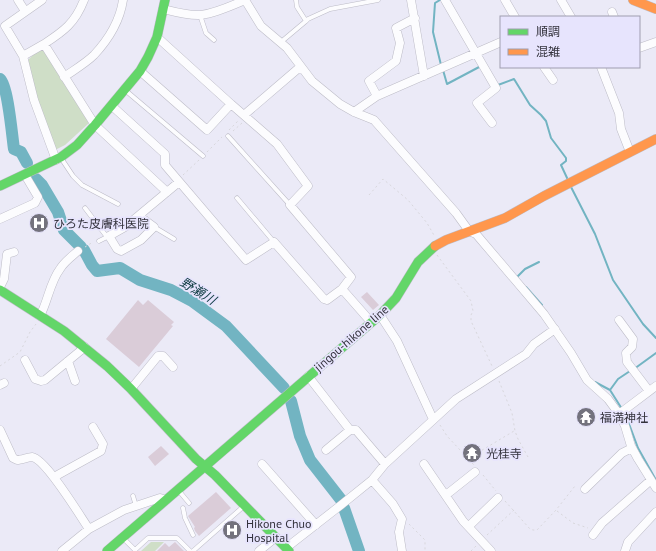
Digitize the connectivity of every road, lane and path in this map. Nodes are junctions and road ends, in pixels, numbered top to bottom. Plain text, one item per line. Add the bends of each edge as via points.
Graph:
1 (18, 0) edge
2 (42, 0) edge
3 (84, 0) edge
4 (123, 0) edge
5 (296, 0) edge
6 (378, 0) edge
7 (411, 0) edge
8 (445, 0) edge
9 (505, 0) edge
10 (561, 0) edge
11 (633, 0) edge
12 (164, 5) edge
13 (656, 9) edge
14 (25, 11) junction
15 (200, 15) junction
16 (514, 16) edge
17 (570, 16) edge
18 (415, 18) junction
19 (306, 21) junction
20 (157, 37) junction
21 (214, 40) dead end
22 (281, 42) junction
23 (500, 42) edge
24 (656, 42) edge
25 (44, 44) junction
26 (640, 48) edge
27 (476, 53) junction
28 (23, 56) junction
29 (300, 67) junction
30 (545, 68) edge
31 (602, 68) edge
32 (140, 71) junction
33 (424, 76) junction
34 (64, 77) junction
35 (553, 80) dead end
36 (125, 90) junction
37 (377, 96) junction
38 (231, 104) junction
39 (112, 106) junction
40 (354, 112) junction
41 (246, 117) junction
42 (492, 123) dead end
43 (95, 125) junction
44 (229, 130) dead end
45 (226, 136) junction
46 (656, 139) edge
47 (630, 152) junction
48 (203, 156) junction
49 (58, 158) junction
50 (25, 175) junction
51 (179, 181) junction
52 (0, 186) edge
53 (167, 192) junction
54 (369, 195) dead end
55 (237, 198) dead end
56 (118, 204) dead end
57 (290, 205) junction
58 (85, 208) dead end
59 (139, 216) junction
60 (0, 219) edge
61 (154, 227) junction
62 (469, 231) junction
63 (108, 236) junction
64 (174, 239) dead end
65 (99, 241) joint
66 (274, 242) junction
67 (436, 246) junction
68 (78, 251) joint
69 (14, 252) dead end
70 (0, 289) edge
71 (342, 289) junction
72 (380, 315) junction
73 (40, 318) junction
74 (619, 320) dead end
75 (371, 322) junction
76 (555, 329) junction
77 (85, 348) junction
78 (24, 360) dead end
79 (68, 361) junction
80 (0, 366) edge
81 (173, 367) dead end
82 (496, 374) junction
83 (308, 376) junction
84 (75, 381) dead end
85 (131, 389) junction
86 (653, 389) edge
87 (622, 412) junction
88 (434, 419) junction
89 (93, 427) dead end
90 (0, 430) edge
91 (350, 430) junction
92 (515, 431) junction
93 (632, 448) junction
94 (326, 450) dead end
95 (528, 457) dead end
96 (469, 458) junction
97 (262, 464) dead end
98 (385, 464) junction
99 (424, 464) dead end
100 (205, 467) junction
101 (479, 472) junction
102 (54, 477) junction
103 (372, 480) junction
104 (651, 480) junction
105 (178, 486) junction
106 (656, 488) edge
107 (585, 489) joint
108 (446, 495) junction
109 (133, 496) dead end
110 (500, 497) junction
111 (166, 500) junction
112 (189, 503) dead end
113 (244, 505) junction
114 (136, 506) junction
115 (183, 508) dead end
116 (514, 510) junction
117 (556, 510) junction
118 (656, 512) edge
119 (402, 519) junction
120 (316, 525) junction
121 (469, 526) junction
122 (89, 529) junction
123 (594, 534) joint
124 (194, 535) dead end
125 (122, 538) junction
126 (275, 538) junction
127 (481, 541) junction
128 (288, 550) edge
129 (62, 551) edge
130 (107, 551) edge
131 (191, 551) edge
132 (259, 551) edge
133 (402, 551) edge
134 (425, 551) edge
135 (471, 551) edge
136 (491, 551) edge
137 (625, 551) edge

1 - 14 street
2 - 14 street
3 - 25 street via 76,17 62,32
4 - 34 street via 113,29 94,55
5 - 19 lane via 297,7
6 - 19 lane via 330,9
7 - 18 street
8 - 27 street
9 - 16 street
10 - 17 street
11 - 13 main road
12 - 15 street via 187,14
12 - 20 main road
14 - 28 street via 5,26
15 - 21 lane via 206,33
15 - 22 street via 245,0 261,26
18 - 33 street
18 - 37 street via 396,28 400,43 396,61 369,81
19 - 22 lane
20 - 32 main road
20 - 38 street
22 - 29 street
23 - 27 street
24 - 26 street
25 - 28 street
25 - 34 street
27 - 33 street
27 - 42 street via 496,88 477,103
28 - 49 street via 34,100
29 - 40 street via 320,89
29 - 41 street
30 - 35 street
31 - 47 street
32 - 36 main road
32 - 38 street via 207,130
33 - 37 street
34 - 43 street
36 - 39 main road
36 - 48 lane
37 - 40 street
38 - 41 street
39 - 43 main road
39 - 51 street via 165,154 165,165
40 - 62 street via 374,120
41 - 44 path
41 - 45 path
41 - 57 street via 277,144 308,186
43 - 49 main road via 77,145
43 - 53 street
45 - 48 path
45 - 57 lane
46 - 47 main road, jingou-hikone line
47 - 62 main road, jingou-hikone line via 505,218
48 - 51 path
49 - 50 main road
49 - 56 lane via 82,185
50 - 52 main road
50 - 60 street via 38,197 35,203
51 - 53 street
51 - 66 street via 246,260
53 - 59 street
54 - 67 path via 383,179 408,200 427,224
55 - 66 lane
57 - 71 street via 351,277
58 - 63 lane
59 - 61 street
59 - 63 street
61 - 63 street via 141,240 121,251
61 - 64 lane
62 - 67 main road, jingou-hikone line
62 - 76 street via 476,234
63 - 65 lane
65 - 68 path
66 - 71 street via 324,299 327,300
67 - 72 main road, jingou-hikone line via 418,262 396,298
67 - 82 path via 470,301 472,321
68 - 73 street via 59,269
69 - 70 street via 7,254
70 - 73 main road
71 - 75 street
72 - 75 main road, jingou-hikone line
72 - 88 street via 396,341
73 - 77 main road
73 - 80 path via 20,352
74 - 86 street via 633,339 632,347 626,353 627,362
75 - 83 main road, jingou-hikone line
76 - 82 street via 534,344 526,354
76 - 87 street via 587,380
77 - 79 street
77 - 85 main road
78 - 79 street via 35,379 41,381
79 - 84 street
81 - 85 street via 163,356 158,356
82 - 88 street via 468,390
82 - 92 path via 512,413
83 - 91 street
83 - 100 main road, jingou-hikone line
85 - 100 main road via 186,453
86 - 87 street
87 - 93 street
88 - 96 path
88 - 98 street
89 - 102 street via 103,444 101,451
90 - 102 street via 13,458 35,458
91 - 94 street
91 - 98 street via 356,430
92 - 95 path
92 - 96 path
93 - 104 street
93 - 107 street via 622,453
96 - 101 path
97 - 120 street
98 - 103 street
99 - 108 street
100 - 105 main road, jingou-hikone line
100 - 113 main road
101 - 108 street
101 - 110 path
102 - 122 street
103 - 119 street via 393,504
103 - 120 street
104 - 106 street
104 - 123 street via 602,523
105 - 111 main road, jingou-hikone line
105 - 112 lane
107 - 117 path via 575,486
108 - 121 street
109 - 114 lane
110 - 116 path
110 - 121 street
111 - 114 street via 160,498
111 - 125 main road, jingou-hikone line
113 - 126 main road
113 - 131 lane
114 - 122 street via 123,509
115 - 124 lane
116 - 117 path via 530,529 537,530
116 - 127 path
117 - 123 path
118 - 137 street via 628,542
119 - 133 street via 399,532
119 - 134 path via 425,540
120 - 128 street
121 - 127 street
122 - 129 street
125 - 130 main road, jingou-hikone line
125 - 131 lane via 135,550 148,538 177,538
126 - 128 main road
126 - 132 street
127 - 135 path
127 - 136 street

